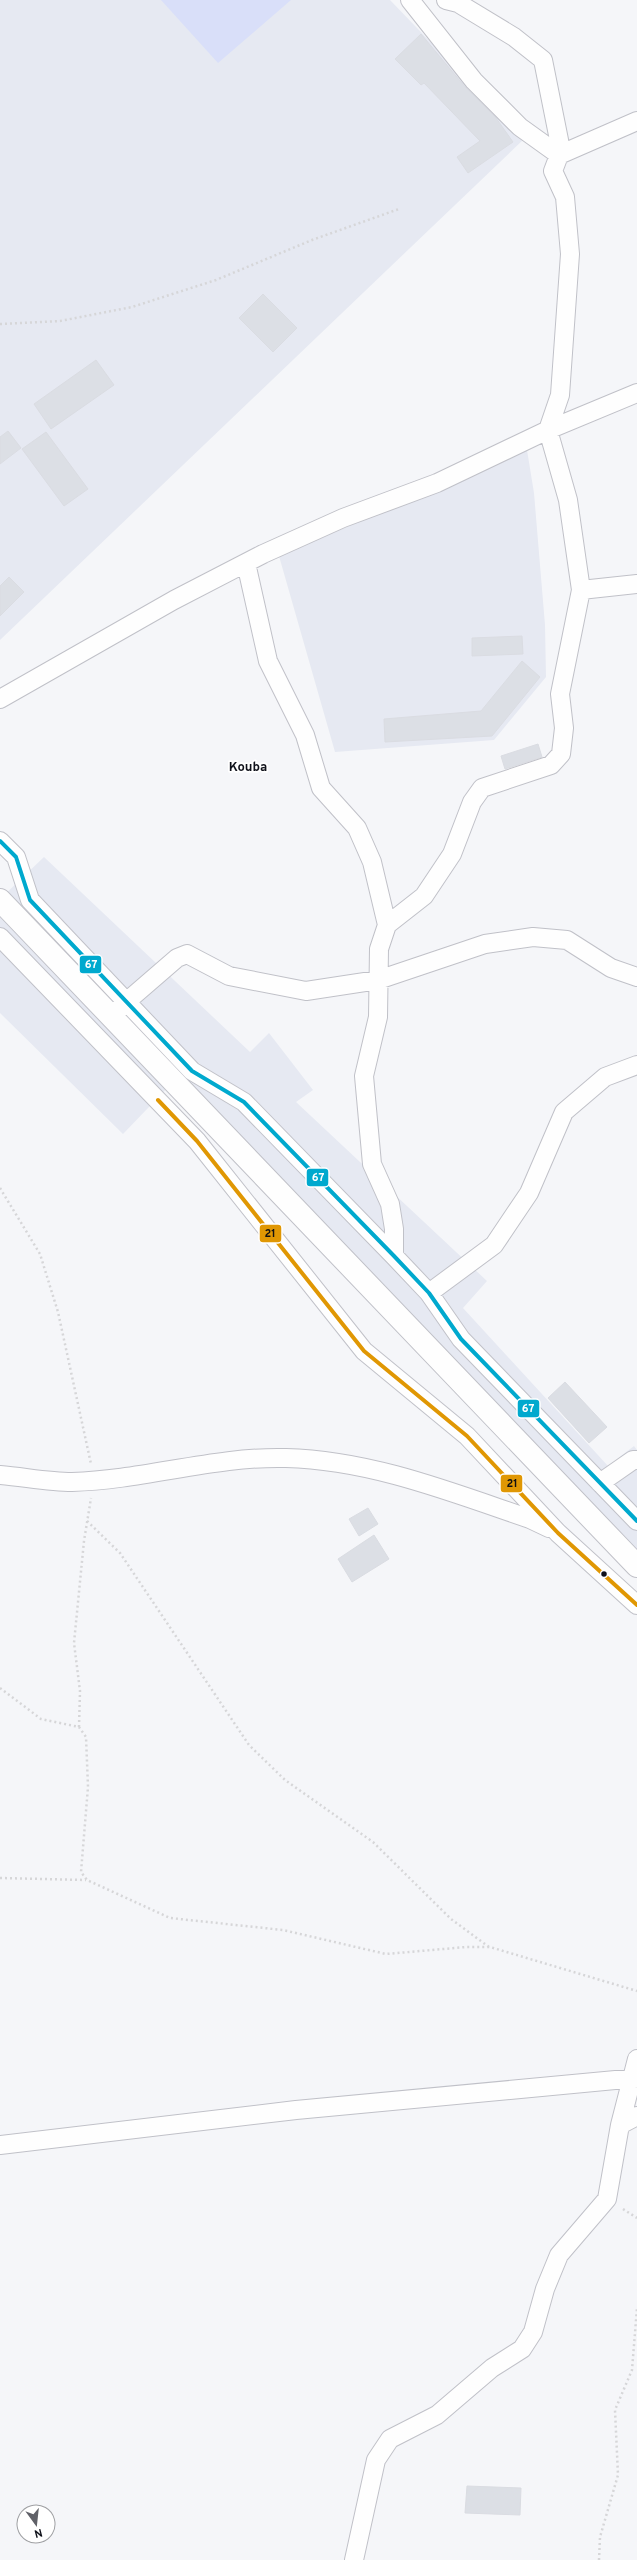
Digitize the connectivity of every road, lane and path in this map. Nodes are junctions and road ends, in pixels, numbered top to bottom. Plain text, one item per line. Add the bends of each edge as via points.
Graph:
1 (410, 0) edge
2 (446, 0) edge
3 (637, 121) edge
4 (560, 155) junction
5 (399, 209) dead end
6 (0, 324) edge
7 (637, 393) edge
8 (548, 430) junction
9 (246, 563) junction
10 (637, 584) edge
11 (581, 590) junction
12 (0, 699) edge
13 (0, 840) edge
14 (0, 900) edge
15 (387, 925) junction
16 (0, 937) edge
17 (637, 977) edge
18 (378, 980) junction
19 (127, 1001) junction
20 (111, 1016) junction
21 (637, 1064) edge
22 (0, 1188) edge
23 (394, 1256) junction
24 (429, 1293) junction
25 (637, 1460) edge
26 (0, 1475) edge
27 (94, 1480) junction
28 (600, 1483) junction
29 (87, 1521) junction
30 (637, 1521) edge
31 (558, 1533) junction
32 (637, 1566) edge
33 (637, 1605) edge
34 (0, 1688) edge
35 (79, 1727) junction
36 (0, 1878) edge
37 (87, 1880) junction
38 (490, 1947) junction
39 (637, 1991) edge
40 (637, 2059) edge
41 (634, 2078) edge
42 (637, 2116) edge
43 (620, 2125) junction
44 (0, 2145) edge
45 (637, 2308) edge
46 (354, 2560) edge
47 (599, 2560) edge

1 - 4 street via 474,81 520,127
2 - 4 street via 458,3 514,37 543,60 562,150
3 - 4 street
4 - 8 street via 553,172 565,197 570,254 560,395
5 - 6 path via 312,240 216,280 132,308 60,321
7 - 8 street
8 - 9 street via 473,467 343,518
8 - 11 street via 568,500
9 - 12 street via 174,600
9 - 15 street via 268,661 305,735 321,788 357,828 372,862
10 - 11 street
11 - 15 street via 560,694 564,728 561,754 551,765 482,788 472,802 452,854 424,896
13 - 19 street via 16,857 30,900
14 - 20 highway
15 - 18 street via 379,949
16 - 31 street via 197,1141 364,1351 467,1436
17 - 18 street via 610,968 567,940 534,937 485,944
18 - 19 street via 306,991 230,976 187,954 177,958
18 - 23 street via 378,1017 364,1076 372,1164 390,1204 394,1229
19 - 20 street
19 - 23 street via 192,1071 244,1102
20 - 32 highway
21 - 24 street via 605,1076 564,1112 529,1193 494,1245
22 - 27 path via 40,1254 58,1312 80,1404
23 - 24 street
24 - 28 street via 461,1339
25 - 28 street via 633,1460
26 - 27 street via 72,1482
27 - 29 path
27 - 31 street via 278,1458 336,1462 399,1476 530,1519
28 - 30 street
29 - 35 path via 74,1643 80,1691
29 - 38 path via 120,1553 249,1745 285,1780 373,1842 451,1919
31 - 33 street
34 - 35 path via 41,1719
35 - 37 path via 86,1737 88,1787 81,1872
36 - 37 path
37 - 38 path via 170,1918 284,1930 386,1954
38 - 39 path
40 - 41 street
41 - 43 street
41 - 44 street via 296,2110
42 - 43 street
43 - 46 street via 607,2199 559,2255 545,2288 533,2332 522,2349 492,2368 437,2415 390,2439 376,2460
45 - 47 path via 632,2370 614,2410 618,2475 600,2537

